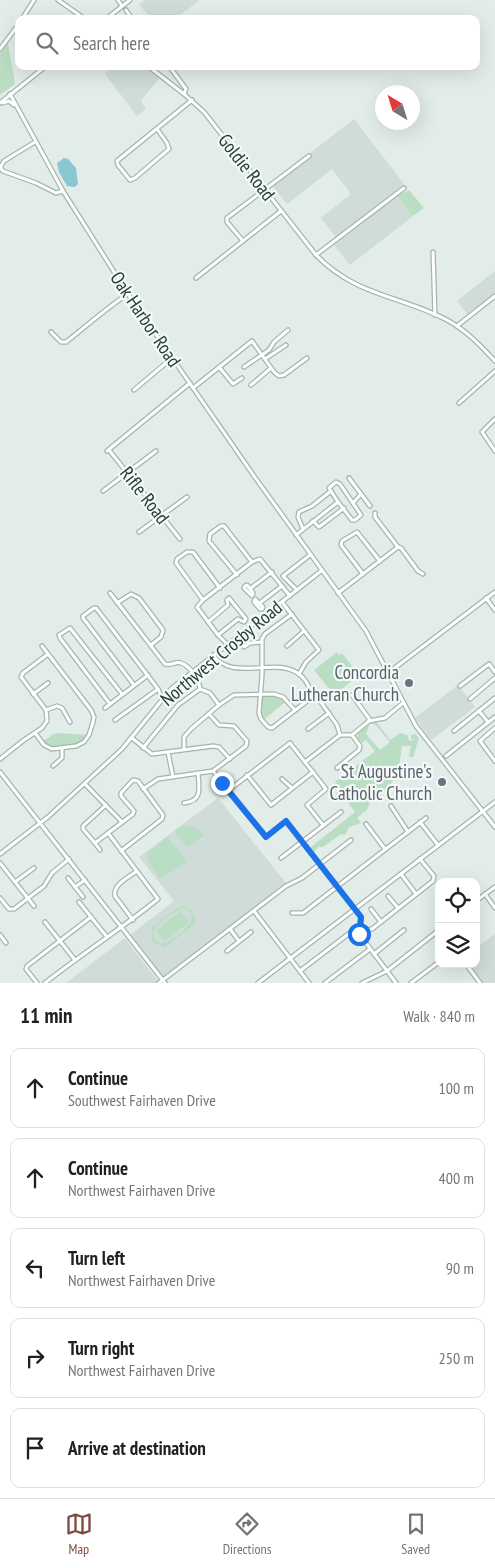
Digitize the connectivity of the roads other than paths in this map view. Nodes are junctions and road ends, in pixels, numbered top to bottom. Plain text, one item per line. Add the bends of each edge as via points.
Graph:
1 (34, 0) edge
2 (58, 0) edge
3 (130, 0) edge
4 (120, 3) edge
5 (126, 10) dead end
6 (25, 15) edge
7 (79, 15) edge
8 (110, 15) edge
9 (129, 15) edge
10 (15, 30) edge
11 (0, 48) edge
12 (41, 70) edge
13 (153, 70) edge
14 (172, 70) edge
15 (10, 94) junction
16 (184, 94) junction
17 (192, 100) junction
18 (0, 104) edge
19 (18, 111) junction
20 (157, 129) junction
21 (35, 142) junction
22 (309, 156) dead end
23 (404, 188) dead end
24 (264, 189) junction
25 (63, 191) junction
26 (282, 211) junction
27 (243, 242) junction
28 (433, 252) dead end
29 (316, 255) junction
30 (196, 278) dead end
31 (128, 294) junction
32 (495, 296) edge
33 (435, 315) junction
34 (457, 326) junction
35 (288, 330) dead end
36 (51, 332) dead end
37 (286, 345) dead end
38 (262, 355) junction
39 (172, 358) junction
40 (307, 358) dead end
41 (265, 359) junction
42 (495, 361) edge
43 (219, 367) junction
44 (244, 367) dead end
45 (271, 368) junction
46 (495, 371) edge
47 (242, 378) dead end
48 (190, 383) junction
49 (251, 385) dead end
50 (193, 388) junction
51 (134, 390) dead end
52 (459, 403) dead end
53 (495, 419) edge
54 (495, 451) edge
55 (156, 452) dead end
56 (127, 473) junction
57 (349, 478) dead end
58 (103, 491) dead end
59 (331, 491) junction
60 (361, 494) junction
61 (187, 497) dead end
62 (338, 502) junction
63 (353, 503) junction
64 (370, 506) dead end
65 (344, 508) junction
66 (375, 513) dead end
67 (161, 516) junction
68 (313, 521) junction
69 (303, 529) junction
70 (140, 532) dead end
71 (296, 535) junction
72 (180, 539) dead end
73 (398, 547) junction
74 (310, 555) junction
75 (380, 560) junction
76 (252, 562) junction
77 (321, 571) junction
78 (272, 572) junction
79 (363, 574) junction
80 (422, 574) dead end
81 (237, 575) junction
82 (282, 586) junction
83 (220, 588) junction
84 (251, 588) dead end
85 (297, 590) junction
86 (495, 592) edge
87 (110, 593) dead end
88 (338, 593) junction
89 (290, 596) junction
90 (486, 598) junction
91 (203, 600) junction
92 (117, 602) junction
93 (260, 602) dead end
94 (282, 602) junction
95 (495, 610) edge
96 (292, 614) junction
97 (208, 622) junction
98 (304, 630) junction
99 (218, 635) junction
100 (262, 642) junction
101 (227, 644) junction
102 (42, 646) dead end
103 (151, 646) junction
104 (287, 646) dead end
105 (244, 647) dead end
106 (48, 654) junction
107 (212, 655) junction
108 (262, 668) junction
109 (192, 672) junction
110 (495, 672) edge
111 (388, 673) junction
112 (299, 674) junction
113 (148, 676) junction
114 (495, 678) edge
115 (48, 683) dead end
116 (134, 685) junction
117 (460, 686) dead end
118 (158, 689) junction
119 (200, 689) junction
120 (33, 694) junction
121 (122, 694) junction
122 (261, 695) junction
123 (315, 695) junction
124 (352, 695) dead end
125 (162, 698) junction
126 (495, 698) edge
127 (470, 699) dead end
128 (403, 703) junction
129 (110, 704) junction
130 (219, 705) junction
131 (105, 708) dead end
132 (46, 710) junction
133 (295, 710) junction
134 (479, 711) junction
135 (329, 713) junction
136 (209, 714) junction
137 (495, 717) edge
138 (115, 720) dead end
139 (370, 720) junction
140 (70, 722) dead end
141 (488, 722) junction
142 (495, 728) edge
143 (308, 730) dead end
144 (454, 731) dead end
145 (35, 733) junction
146 (340, 735) junction
147 (352, 735) junction
148 (132, 738) junction
149 (62, 748) junction
150 (143, 748) junction
151 (184, 749) junction
152 (168, 752) junction
153 (446, 756) dead end
154 (1, 757) edge
155 (230, 759) junction
156 (495, 761) edge
157 (305, 762) junction
158 (53, 766) dead end
159 (337, 768) dead end
160 (213, 771) junction
161 (0, 772) edge
162 (313, 772) junction
163 (198, 774) junction
164 (247, 775) junction
165 (173, 777) junction
166 (282, 779) dead end
167 (85, 784) junction
168 (292, 788) junction
169 (143, 789) junction
170 (229, 790) junction
171 (495, 802) edge
172 (184, 803) dead end
173 (106, 805) junction
174 (391, 806) dead end
175 (483, 811) junction
176 (341, 812) dead end
177 (426, 818) dead end
178 (122, 822) junction
179 (420, 822) junction
180 (41, 824) junction
181 (366, 824) dead end
182 (323, 825) junction
183 (495, 827) edge
184 (408, 832) junction
185 (108, 833) junction
186 (351, 840) dead end
187 (303, 842) junction
188 (95, 843) junction
189 (438, 845) junction
190 (385, 849) junction
191 (100, 850) dead end
192 (121, 851) junction
193 (0, 854) edge
194 (282, 858) dead end
195 (420, 859) junction
196 (69, 860) junction
197 (0, 863) edge
198 (320, 864) junction
199 (34, 868) dead end
200 (2, 869) edge
201 (137, 871) junction
202 (401, 874) junction
203 (68, 878) dead end
204 (85, 880) junction
205 (15, 882) junction
206 (337, 886) junction
207 (75, 887) junction
208 (495, 887) edge
209 (416, 894) junction
210 (485, 894) junction
211 (388, 896) dead end
212 (83, 897) dead end
213 (0, 898) edge
214 (28, 898) junction
215 (480, 898) edge
216 (79, 902) dead end
217 (34, 906) dead end
218 (398, 908) junction
219 (495, 908) edge
220 (354, 909) junction
221 (371, 909) dead end
222 (254, 911) junction
223 (292, 913) dead end
224 (91, 917) junction
225 (133, 920) junction
226 (45, 922) dead end
227 (381, 922) junction
228 (122, 928) junction
229 (230, 929) junction
230 (404, 930) dead end
231 (359, 931) junction
232 (251, 932) dead end
233 (435, 933) edge
234 (0, 935) edge
235 (107, 937) junction
236 (59, 941) junction
237 (239, 941) junction
238 (6, 943) dead end
239 (370, 949) junction
240 (227, 951) dead end
241 (374, 954) junction
242 (290, 959) junction
243 (75, 960) junction
244 (435, 965) edge
245 (469, 968) edge
246 (387, 971) junction
247 (300, 972) junction
248 (34, 982) edge
249 (162, 982) edge
250 (45, 983) edge
251 (258, 983) edge
252 (309, 983) edge
253 (325, 983) edge
254 (362, 983) edge
255 (396, 983) edge
256 (411, 983) edge
257 (480, 983) edge

1 - 6 street
2 - 7 street
3 - 4 street
4 - 8 street
5 - 9 street
10 - 11 street
12 - 15 street
13 - 16 street, Goldie Road
14 - 16 street via 186,89
15 - 18 street
15 - 19 street, Oak Harbor Road
16 - 17 street, Goldie Road
17 - 20 street
17 - 24 street, Goldie Road
18 - 19 street via 10,101
19 - 21 street, Oak Harbor Road
20 - 20 street via 169,149 131,180 117,162
21 - 25 street, Oak Harbor Road
21 - 25 street via 4,161 1,169 56,193
22 - 24 street
23 - 29 street
24 - 26 street, Goldie Road
24 - 27 street via 226,220
25 - 31 street, Oak Harbor Road
26 - 27 street
26 - 29 street, Goldie Road
27 - 30 street
28 - 33 street
29 - 33 street, Goldie Road via 359,287
31 - 36 street via 66,342 61,342
31 - 39 street, Oak Harbor Road
32 - 34 street
33 - 34 street, Goldie Road
34 - 42 street, Goldie Road
35 - 38 street
37 - 41 street
38 - 41 street
38 - 43 street via 252,341
38 - 44 street
39 - 48 street, Oak Harbor Road
39 - 51 street
40 - 45 street via 281,376
41 - 45 street
43 - 47 street via 233,384
43 - 50 street
45 - 49 street
46 - 52 street
48 - 50 street, Oak Harbor Road
48 - 56 street, Rifle Road via 108,451
50 - 71 street, Oak Harbor Road
53 - 54 street via 482,432
55 - 56 street
56 - 58 street
56 - 67 street, Rifle Road
57 - 60 street
59 - 62 street
59 - 63 street via 330,486 338,482
59 - 69 street via 299,512
60 - 63 street
60 - 64 street
61 - 67 street
62 - 65 street
62 - 68 street
63 - 65 street via 361,515 357,520 352,520
65 - 68 street via 320,526
66 - 73 street
67 - 70 street
67 - 72 street, Rifle Road
68 - 69 street
69 - 71 street
71 - 74 street, Oak Harbor Road
73 - 75 street
73 - 80 street
74 - 77 street, Oak Harbor Road
74 - 85 street via 283,576
75 - 79 street
75 - 79 street via 357,532 342,541 341,545
76 - 78 street via 260,558
76 - 81 street
76 - 81 street via 224,526 210,534 209,541
77 - 85 street, Northwest Crosby Road
77 - 88 street, Oak Harbor Road
78 - 82 street
78 - 84 street
79 - 88 street
81 - 83 street
82 - 89 street
82 - 93 street
83 - 91 street
83 - 91 street via 192,551 182,555 176,560 176,565
85 - 89 street, Northwest Crosby Road
86 - 90 street
87 - 92 street
88 - 111 street, Oak Harbor Road via 366,632
89 - 94 street, Northwest Crosby Road
90 - 95 street
90 - 111 street
91 - 97 street via 197,607
92 - 103 street
92 - 103 street via 131,594 139,598 163,630 161,637
94 - 96 street
94 - 101 street, Northwest Crosby Road
96 - 98 street
96 - 100 street via 266,634
97 - 99 street
97 - 99 street via 228,605 229,598 246,619 244,622 238,619
98 - 104 street
98 - 112 street via 319,650 302,666
99 - 101 street
100 - 105 street
100 - 108 street
101 - 107 street, Northwest Crosby Road
102 - 106 street
103 - 109 street via 165,664 180,663
106 - 120 street via 22,675
106 - 149 street via 94,717 84,742
107 - 108 street via 223,665 242,669
107 - 109 street, Northwest Crosby Road
108 - 112 street via 278,668
108 - 122 street
109 - 119 street
109 - 125 street, Northwest Crosby Road
110 - 117 street via 489,664
111 - 128 street, Oak Harbor Road
112 - 123 street
113 - 116 street
113 - 116 street via 94,608 83,618
113 - 118 street
114 - 127 street
115 - 120 street
116 - 121 street
118 - 125 street
118 - 138 street
119 - 130 street via 210,693
119 - 150 street via 178,705
120 - 132 street
121 - 129 street
121 - 129 street via 70,628 60,635
122 - 130 street via 237,694
122 - 133 street via 283,697
122 - 133 street via 259,713 270,728
123 - 133 street
123 - 135 street
124 - 139 street
125 - 148 street, Northwest Crosby Road
126 - 134 street
128 - 139 street via 385,718
128 - 175 street, Oak Harbor Road via 416,726
129 - 131 street
130 - 136 street
132 - 140 street via 57,706 62,708
132 - 145 street via 45,725
134 - 141 street
134 - 144 street
135 - 143 street
135 - 146 street via 338,724
136 - 151 street via 186,735
136 - 155 street via 219,725 234,726 248,742
137 - 141 street
139 - 147 street
141 - 153 street
142 - 156 street via 480,741
145 - 149 street via 48,748
145 - 154 street
146 - 147 street
146 - 157 street
147 - 159 street via 360,746 359,750
148 - 150 street
148 - 167 street, Northwest Crosby Road
149 - 158 street via 62,758
150 - 152 street via 152,754
151 - 152 street
151 - 155 street via 217,746
152 - 165 street
155 - 160 street
157 - 162 street
157 - 164 street via 290,743
160 - 163 street
160 - 170 street
161 - 180 street
162 - 168 street
162 - 182 street via 326,789 307,805
163 - 165 street
163 - 172 street via 198,796 192,802
164 - 168 street via 271,804
164 - 170 street
165 - 169 street via 155,780
166 - 168 street
167 - 173 street
167 - 180 street, Northwest Crosby Road
169 - 178 street via 135,780 122,790 121,796 134,812
169 - 192 street via 163,817
170 - 187 street via 266,837 286,821
171 - 175 street
173 - 178 street
173 - 188 street via 83,826
174 - 184 street
175 - 183 street, Oak Harbor Road
175 - 189 street
176 - 182 street
177 - 179 street
178 - 185 street
179 - 184 street
179 - 189 street
180 - 193 street, Northwest Crosby Road
180 - 196 street
181 - 190 street
182 - 187 street
184 - 190 street
185 - 188 street
185 - 192 street
186 - 198 street
187 - 194 street
187 - 198 street
188 - 191 street
189 - 195 street
190 - 206 street
192 - 201 street
195 - 202 street
195 - 209 street via 434,877
196 - 204 street
196 - 214 street
197 - 200 street
198 - 206 street
198 - 222 street
199 - 205 street
200 - 205 street
201 - 225 street via 114,892
201 - 225 street via 158,900
202 - 209 street
202 - 220 street
203 - 207 street
204 - 207 street
204 - 228 street
205 - 214 street
206 - 220 street
206 - 223 street via 302,913
207 - 212 street
208 - 210 street
209 - 218 street
210 - 215 street
210 - 219 street
211 - 218 street
213 - 214 street via 10,910
214 - 217 street
216 - 224 street
218 - 227 street
220 - 231 street via 361,918
220 - 242 street
221 - 227 street
222 - 229 street
222 - 242 street
224 - 235 street
224 - 236 street
225 - 228 street
226 - 236 street
227 - 231 street via 369,930
228 - 235 street
228 - 249 street
229 - 237 street
229 - 249 street
230 - 241 street
231 - 239 street
231 - 247 street via 351,932
232 - 237 street
233 - 246 street
234 - 238 street
235 - 243 street
236 - 243 street
236 - 248 street via 27,966
237 - 240 street
239 - 241 street
239 - 253 street
241 - 246 street
242 - 247 street
242 - 251 street
243 - 250 street
244 - 256 street
245 - 257 street
246 - 254 street
246 - 255 street
247 - 252 street

